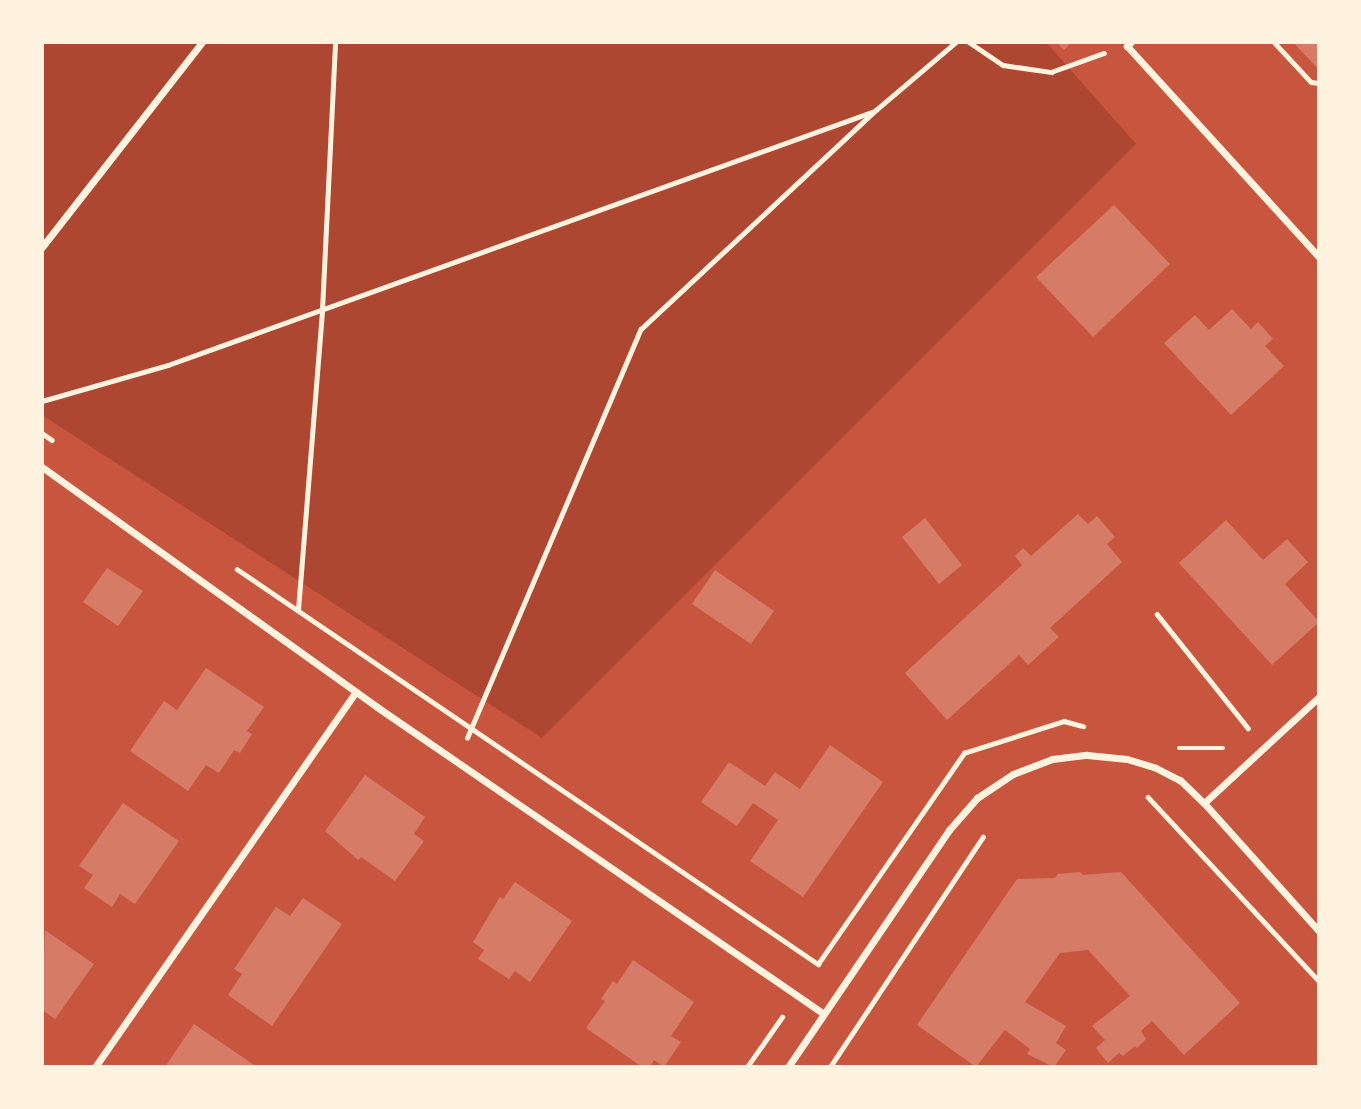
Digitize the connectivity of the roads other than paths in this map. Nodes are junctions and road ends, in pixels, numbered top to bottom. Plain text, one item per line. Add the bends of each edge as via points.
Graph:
1 (202, 42) edge
2 (1129, 44) edge
3 (42, 247) edge
4 (1319, 257) edge
5 (42, 467) edge
6 (356, 692) junction
7 (1319, 697) edge
8 (1204, 803) junction
9 (1319, 931) edge
10 (824, 1014) junction
11 (95, 1067) edge
12 (788, 1067) edge

1 - 3 street
2 - 4 street
5 - 6 street
6 - 10 street
6 - 11 street
7 - 8 street
8 - 9 street
8 - 10 street via 1180,780 1127,759 1087,755 1052,759 1013,774 977,798 949,830
10 - 12 street

